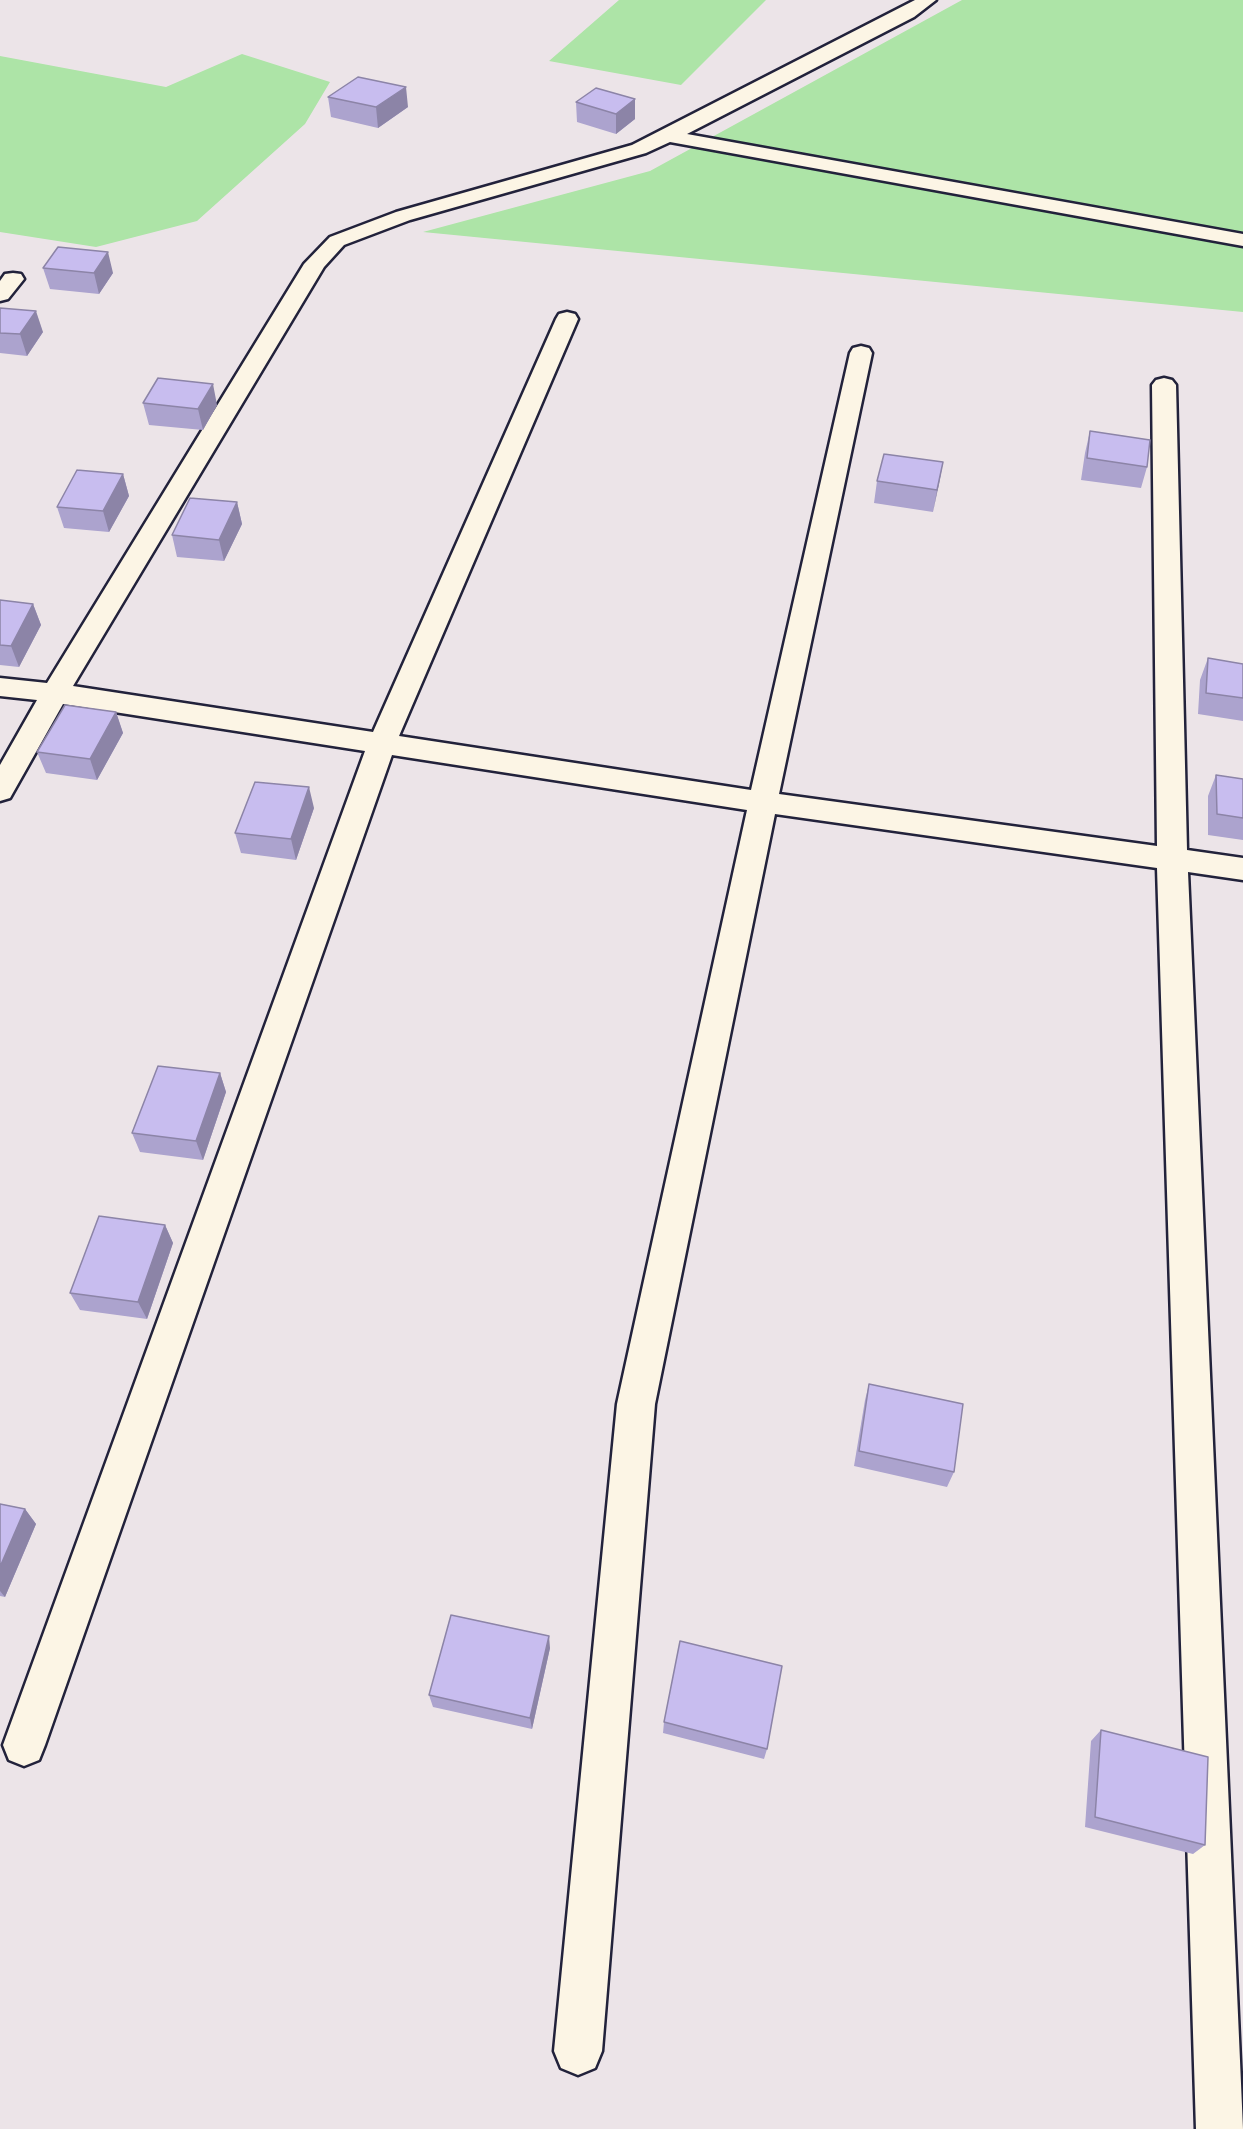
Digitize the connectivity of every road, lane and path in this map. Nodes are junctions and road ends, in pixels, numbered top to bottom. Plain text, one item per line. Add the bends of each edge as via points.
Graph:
1 (927, 0) edge
2 (668, 136) junction
3 (1243, 240) edge
4 (567, 319) dead end
5 (861, 353) dead end
6 (1164, 385) dead end
7 (0, 687) edge
8 (55, 693) junction
9 (382, 743) junction
10 (0, 791) edge
11 (763, 802) junction
12 (1172, 859) junction
13 (1243, 869) edge
14 (24, 1745) dead end
15 (578, 2051) dead end
16 (1220, 2129) edge

1 - 2 street
2 - 3 street
2 - 8 street via 639,149 403,216 337,241 315,264
4 - 9 street
5 - 11 street
6 - 12 street
7 - 8 street
8 - 9 street
8 - 10 street
9 - 11 street
9 - 14 street
11 - 12 street
11 - 15 street via 636,1404
12 - 13 street
12 - 16 street

